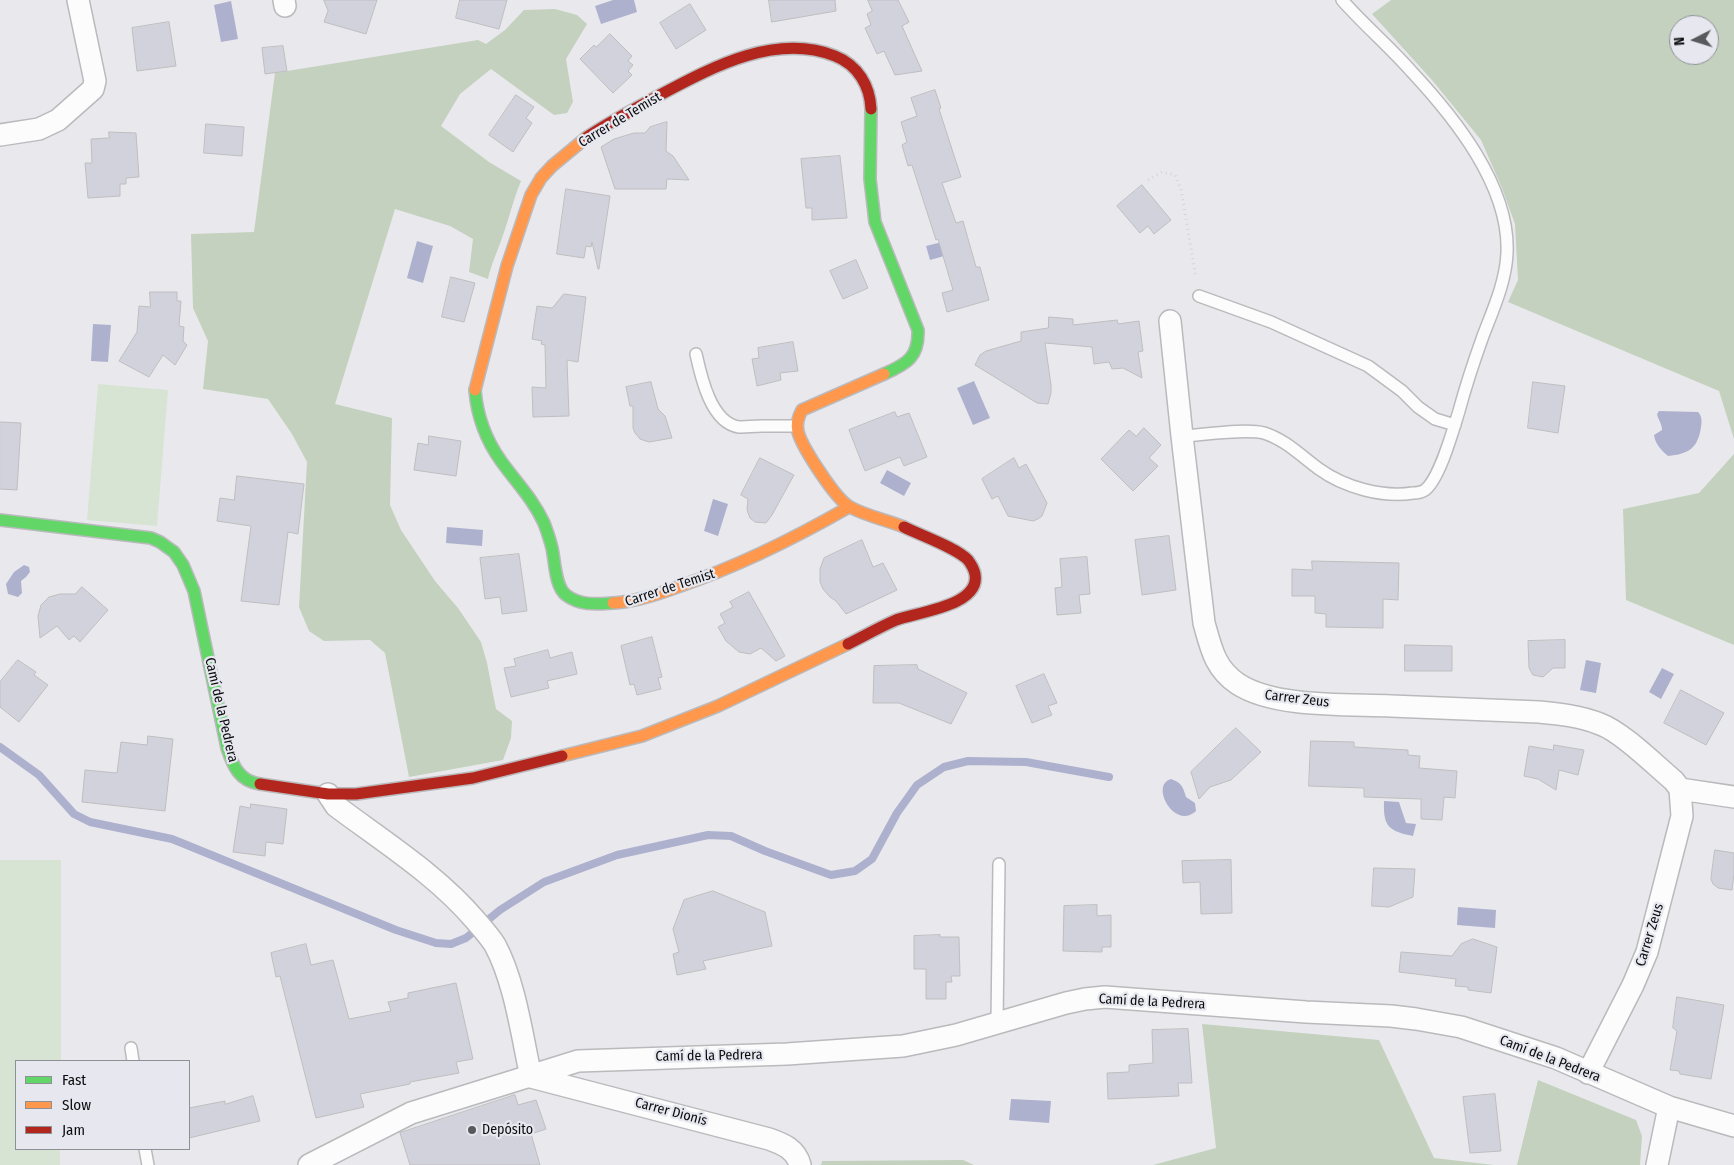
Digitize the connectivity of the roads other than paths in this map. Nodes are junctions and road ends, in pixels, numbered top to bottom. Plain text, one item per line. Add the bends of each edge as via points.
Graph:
1 (78, 0) edge
2 (1342, 0) edge
3 (0, 135) edge
4 (1199, 296) road end
5 (1170, 321) dead end
6 (696, 354) dead end
7 (1455, 424) junction
8 (797, 426) junction
9 (1182, 436) junction
10 (849, 507) junction
11 (0, 520) edge
12 (1680, 789) junction
13 (328, 794) junction
14 (1734, 797) edge
15 (999, 864) dead end
16 (997, 1022) junction
17 (131, 1048) dead end
18 (133, 1060) edge
19 (1588, 1073) junction
20 (531, 1077) junction
21 (1669, 1107) junction
22 (1734, 1126) edge
23 (145, 1150) edge
24 (148, 1165) edge
25 (309, 1165) edge
26 (800, 1165) edge
27 (1657, 1165) edge

1 - 3 street via 94,89 52,123 39,129
2 - 7 lane via 1410,70 1456,124 1499,201 1506,234 1503,279 1468,376
4 - 7 lane via 1271,322 1368,366 1435,419
5 - 9 street, Carrer Zeus
6 - 8 lane via 712,405 728,423 738,426
7 - 9 lane via 1431,482 1424,491 1401,494 1342,482 1289,445 1262,433
8 - 10 street via 809,454 837,496
8 - 10 street, Carrer de Temist via 802,410 900,367 908,362 919,344 918,330 871,206 870,107 864,81 853,66 839,57 796,48 740,58 681,84 602,127 551,167 534,190 515,241 475,387 475,400 500,460 520,482 546,528 560,585 565,594 579,604 617,604 700,580 739,564
9 - 12 street, Carrer Zeus via 1204,623 1217,663 1236,683 1272,698 1314,703 1571,715 1602,724
10 - 13 street via 902,526 968,560 976,581 970,594 954,603 897,620 718,706 642,736 473,778 356,794
11 - 13 street, Camí de la Pedrera via 151,538 171,548 186,568 194,591 233,766 252,783
12 - 14 street
12 - 19 street, Carrer Zeus via 1682,816 1647,952
13 - 20 street via 336,806 446,889 494,944 512,994
15 - 16 lane
16 - 19 street, Camí de la Pedrera via 1066,1003 1105,997 1391,1016 1461,1027 1556,1058
16 - 20 street, Camí de la Pedrera via 903,1046 787,1054 578,1061
17 - 18 lane
19 - 21 street, Camí de la Pedrera
20 - 25 street, Camí de la Pedrera via 412,1113
20 - 26 street, Carrer Dionís via 769,1139 787,1146
21 - 22 street, Camí de la Pedrera
21 - 27 street
23 - 24 lane

